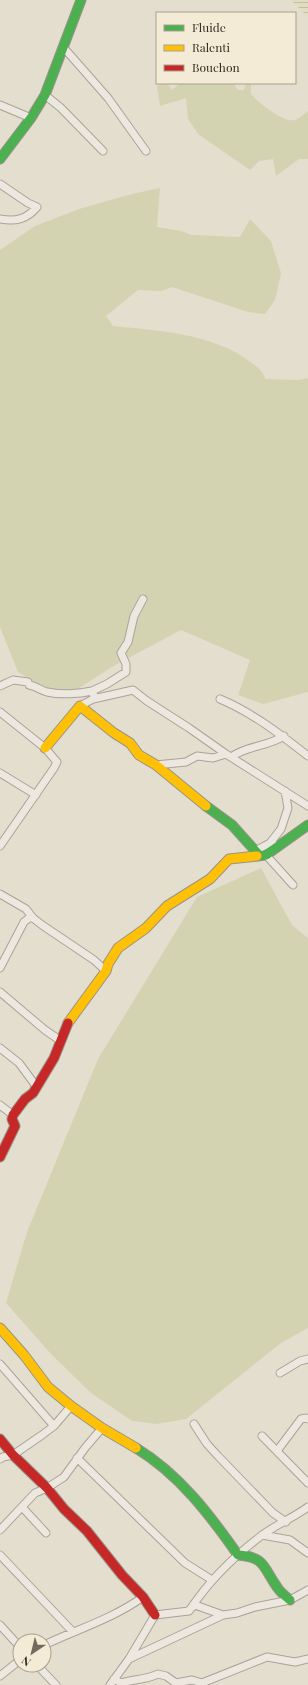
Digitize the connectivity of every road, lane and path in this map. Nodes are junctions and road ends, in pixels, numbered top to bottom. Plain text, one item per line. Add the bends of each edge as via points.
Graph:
1 (81, 0) edge
2 (64, 48) junction
3 (46, 95) junction
4 (0, 105) edge
5 (31, 118) junction
6 (103, 151) dead end
7 (146, 151) dead end
8 (0, 159) edge
9 (0, 184) edge
10 (0, 219) edge
11 (144, 599) dead end
12 (0, 686) edge
13 (92, 691) junction
14 (95, 698) junction
15 (220, 699) dead end
16 (80, 706) junction
17 (0, 712) edge
18 (284, 736) junction
19 (45, 748) junction
20 (228, 755) junction
21 (308, 756) edge
22 (156, 765) junction
23 (0, 773) edge
24 (285, 792) junction
25 (36, 795) junction
26 (308, 806) edge
27 (308, 825) edge
28 (3, 835) edge
29 (284, 842) junction
30 (270, 843) junction
31 (0, 846) edge
32 (260, 854) junction
33 (293, 885) dead end
34 (0, 894) edge
35 (33, 918) junction
36 (2, 959) edge
37 (0, 968) edge
38 (106, 971) junction
39 (0, 992) edge
40 (61, 1041) junction
41 (0, 1048) edge
42 (36, 1086) junction
43 (0, 1104) edge
44 (13, 1115) junction
45 (0, 1157) edge
46 (0, 1328) edge
47 (308, 1358) edge
48 (0, 1364) edge
49 (280, 1373) dead end
50 (71, 1406) junction
51 (308, 1419) edge
52 (194, 1424) dead end
53 (54, 1426) junction
54 (102, 1428) junction
55 (262, 1436) dead end
56 (0, 1439) edge
57 (277, 1451) junction
58 (14, 1455) junction
59 (77, 1458) junction
60 (0, 1459) edge
61 (308, 1483) edge
62 (47, 1488) junction
63 (22, 1507) junction
64 (308, 1507) edge
65 (286, 1522) junction
66 (0, 1530) edge
67 (46, 1533) dead end
68 (262, 1535) junction
69 (308, 1553) edge
70 (0, 1555) edge
71 (238, 1555) junction
72 (212, 1580) junction
73 (308, 1590) edge
74 (142, 1597) junction
75 (290, 1600) junction
76 (189, 1611) junction
77 (155, 1615) junction
78 (223, 1615) junction
79 (0, 1625) edge
80 (73, 1632) junction
81 (12, 1638) edge
82 (52, 1641) edge
83 (129, 1659) junction
84 (308, 1659) edge
85 (12, 1666) edge
86 (45, 1673) edge
87 (0, 1676) edge
88 (112, 1682) edge
89 (56, 1685) edge

1 - 2 street
2 - 3 street
2 - 7 street via 108,98
3 - 5 street
3 - 6 street
4 - 5 street
5 - 8 street
9 - 10 street via 37,207 32,214 22,219
11 - 13 street via 134,616 128,642 121,653 126,664 126,672
12 - 13 street via 13,680 28,682 48,692
13 - 14 street
14 - 16 street
14 - 20 street via 132,690
15 - 18 street via 252,715
16 - 19 street
16 - 22 street via 130,743 139,755
17 - 19 street
18 - 20 street via 276,741
18 - 21 street
19 - 25 street via 57,762
20 - 22 street via 213,758 197,756 186,762
20 - 24 street
22 - 32 street via 232,825
23 - 25 street
24 - 26 street
24 - 30 street via 288,808 280,829
25 - 28 street
27 - 29 street
28 - 31 street
29 - 30 street
29 - 32 street
30 - 32 street
32 - 33 street
32 - 38 street via 229,859 210,879 167,906 146,928 118,948
34 - 35 street via 26,909
35 - 36 street via 24,922
35 - 38 street
36 - 37 street
38 - 40 street via 72,1016 62,1033
39 - 40 street
40 - 42 street via 54,1058
41 - 42 street via 19,1063
42 - 44 street
43 - 44 street
44 - 45 street via 15,1126
46 - 50 street via 48,1387
47 - 49 street via 300,1360
48 - 53 street
50 - 53 street
50 - 54 street
51 - 57 street via 300,1419
52 - 65 street via 218,1456 273,1513
53 - 58 street
54 - 59 street
54 - 71 street via 168,1470 214,1521
55 - 57 street
56 - 58 street
57 - 61 street
58 - 60 street
58 - 62 street
59 - 62 street via 64,1477
59 - 72 street via 185,1563
62 - 63 street via 35,1493
62 - 74 street
63 - 66 street
63 - 67 street
64 - 65 street
65 - 68 street
68 - 69 street via 290,1540
68 - 71 street
70 - 80 street
71 - 72 street
71 - 75 street via 264,1564 274,1583
72 - 76 street
73 - 75 street
74 - 77 street
74 - 80 street via 127,1609
75 - 78 street
76 - 77 street
76 - 78 street via 195,1605
77 - 83 street
78 - 83 street
79 - 81 street
80 - 82 street
83 - 88 street
84 - 88 street via 295,1662 267,1657 198,1683 192,1680 176,1683 158,1674 147,1679
85 - 87 street
86 - 89 street

